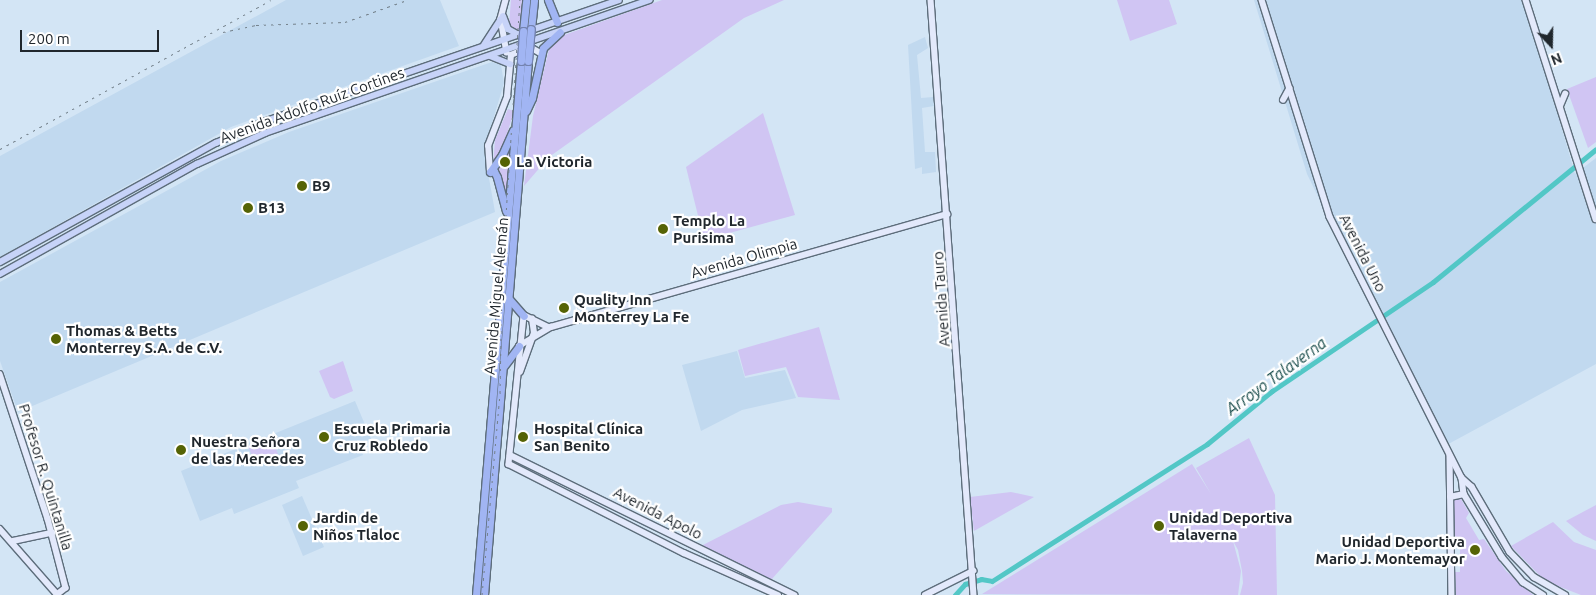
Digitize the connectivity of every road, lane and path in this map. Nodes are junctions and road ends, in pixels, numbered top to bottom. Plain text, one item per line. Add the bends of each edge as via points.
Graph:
1 (506, 0) edge
2 (526, 0) edge
3 (534, 0) edge
4 (548, 0) edge
5 (619, 0) edge
6 (650, 0) edge
7 (931, 0) edge
8 (1262, 0) edge
9 (1526, 0) edge
10 (502, 17) junction
11 (557, 22) junction
12 (560, 32) junction
13 (521, 33) junction
14 (504, 40) junction
15 (481, 47) junction
16 (507, 50) junction
17 (542, 54) junction
18 (489, 56) junction
19 (525, 61) junction
20 (510, 64) junction
21 (1289, 89) junction
22 (1565, 94) dead end
23 (1294, 102) junction
24 (1560, 106) junction
25 (525, 111) junction
26 (516, 120) junction
27 (490, 172) junction
28 (947, 214) junction
29 (1596, 219) edge
30 (508, 222) junction
31 (0, 262) edge
32 (0, 274) edge
33 (510, 300) junction
34 (524, 316) junction
35 (532, 320) junction
36 (549, 328) junction
37 (533, 336) junction
38 (519, 346) junction
39 (504, 366) junction
40 (0, 374) edge
41 (518, 375) junction
42 (1449, 452) junction
43 (510, 455) junction
44 (509, 464) joint
45 (1462, 478) junction
46 (1464, 494) junction
47 (1450, 497) junction
48 (0, 529) edge
49 (52, 533) junction
50 (13, 541) junction
51 (1510, 552) junction
52 (1502, 557) junction
53 (969, 574) junction
54 (974, 592) edge
55 (57, 595) edge
56 (476, 595) edge
57 (484, 595) edge
58 (778, 595) edge
59 (794, 595) edge
60 (925, 595) edge
61 (1452, 595) edge
62 (1543, 595) edge
63 (1564, 595) edge

1 - 10 street
2 - 13 highway, Avenida Miguel Alemán
3 - 19 highway, Avenida Miguel Alemán, bridge
4 - 11 highway
5 - 11 main road, Avenida Adolfo Ruíz Cortines
6 - 12 main road, Avenida Adolfo Ruíz Cortines
7 - 28 street, Avenida Tauro
8 - 21 street, Avenida Uno
9 - 24 street
10 - 13 main road via 508,29
10 - 14 street
10 - 15 main road via 492,37
11 - 13 main road, Avenida Adolfo Ruíz Cortines
12 - 16 main road, Avenida Adolfo Ruíz Cortines
12 - 17 highway via 547,41
13 - 14 main road, Avenida Adolfo Ruíz Cortines
13 - 19 highway, Avenida Miguel Alemán, bridge
14 - 15 main road, Avenida Adolfo Ruíz Cortines
14 - 16 street
15 - 31 main road, Avenida Adolfo Ruíz Cortines via 263,122 216,143
16 - 18 main road, Avenida Adolfo Ruíz Cortines
16 - 20 street
17 - 20 street via 533,47 522,49 512,53
17 - 25 highway via 532,98
18 - 20 main road
18 - 32 main road, Avenida Adolfo Ruíz Cortines via 265,133 220,152
19 - 25 highway, Avenida Miguel Alemán
19 - 26 highway, Avenida Miguel Alemán
20 - 27 street via 507,97 488,146
21 - 23 street, Avenida Uno
21 - 23 street via 1283,100
22 - 24 street
23 - 42 street, Avenida Uno via 1328,211
24 - 29 street
25 - 33 highway, Avenida Miguel Alemán
26 - 27 highway via 502,155
26 - 30 highway, Avenida Miguel Alemán
27 - 30 highway via 497,177
28 - 36 street, Avenida Olimpia
28 - 53 street, Avenida Tauro
30 - 56 highway, Avenida Miguel Alemán
33 - 34 highway
33 - 39 highway, Avenida Miguel Alemán
34 - 35 street, Avenida Miguel Alemán
34 - 38 street, Avenida Miguel Alemán
35 - 36 street
35 - 37 street, Avenida Miguel Alemán
36 - 37 street, Avenida Olimpia
37 - 38 street, Avenida Olimpia
37 - 41 street, Avenida Miguel Alemán
38 - 39 highway
38 - 41 street, Avenida Miguel Alemán
39 - 57 highway, Avenida Miguel Alemán
40 - 49 street, Profesor R. Quintanilla
41 - 43 street, Avenida Miguel Alemán
42 - 45 street
42 - 47 street, Avenida Uno
43 - 44 street, Avenida Miguel Alemán
43 - 59 street, Avenida Apolo
44 - 58 street, Avenida Apolo
45 - 46 street
45 - 51 street via 1472,487
46 - 47 street
46 - 52 street
47 - 61 street, Avenida Uno
48 - 50 street
49 - 50 street
49 - 55 street, Profesor R. Quintanilla via 66,588
50 - 55 street
51 - 52 street
51 - 63 street via 1534,577
52 - 62 street via 1523,582
53 - 54 street, Avenida Tauro
53 - 60 street

